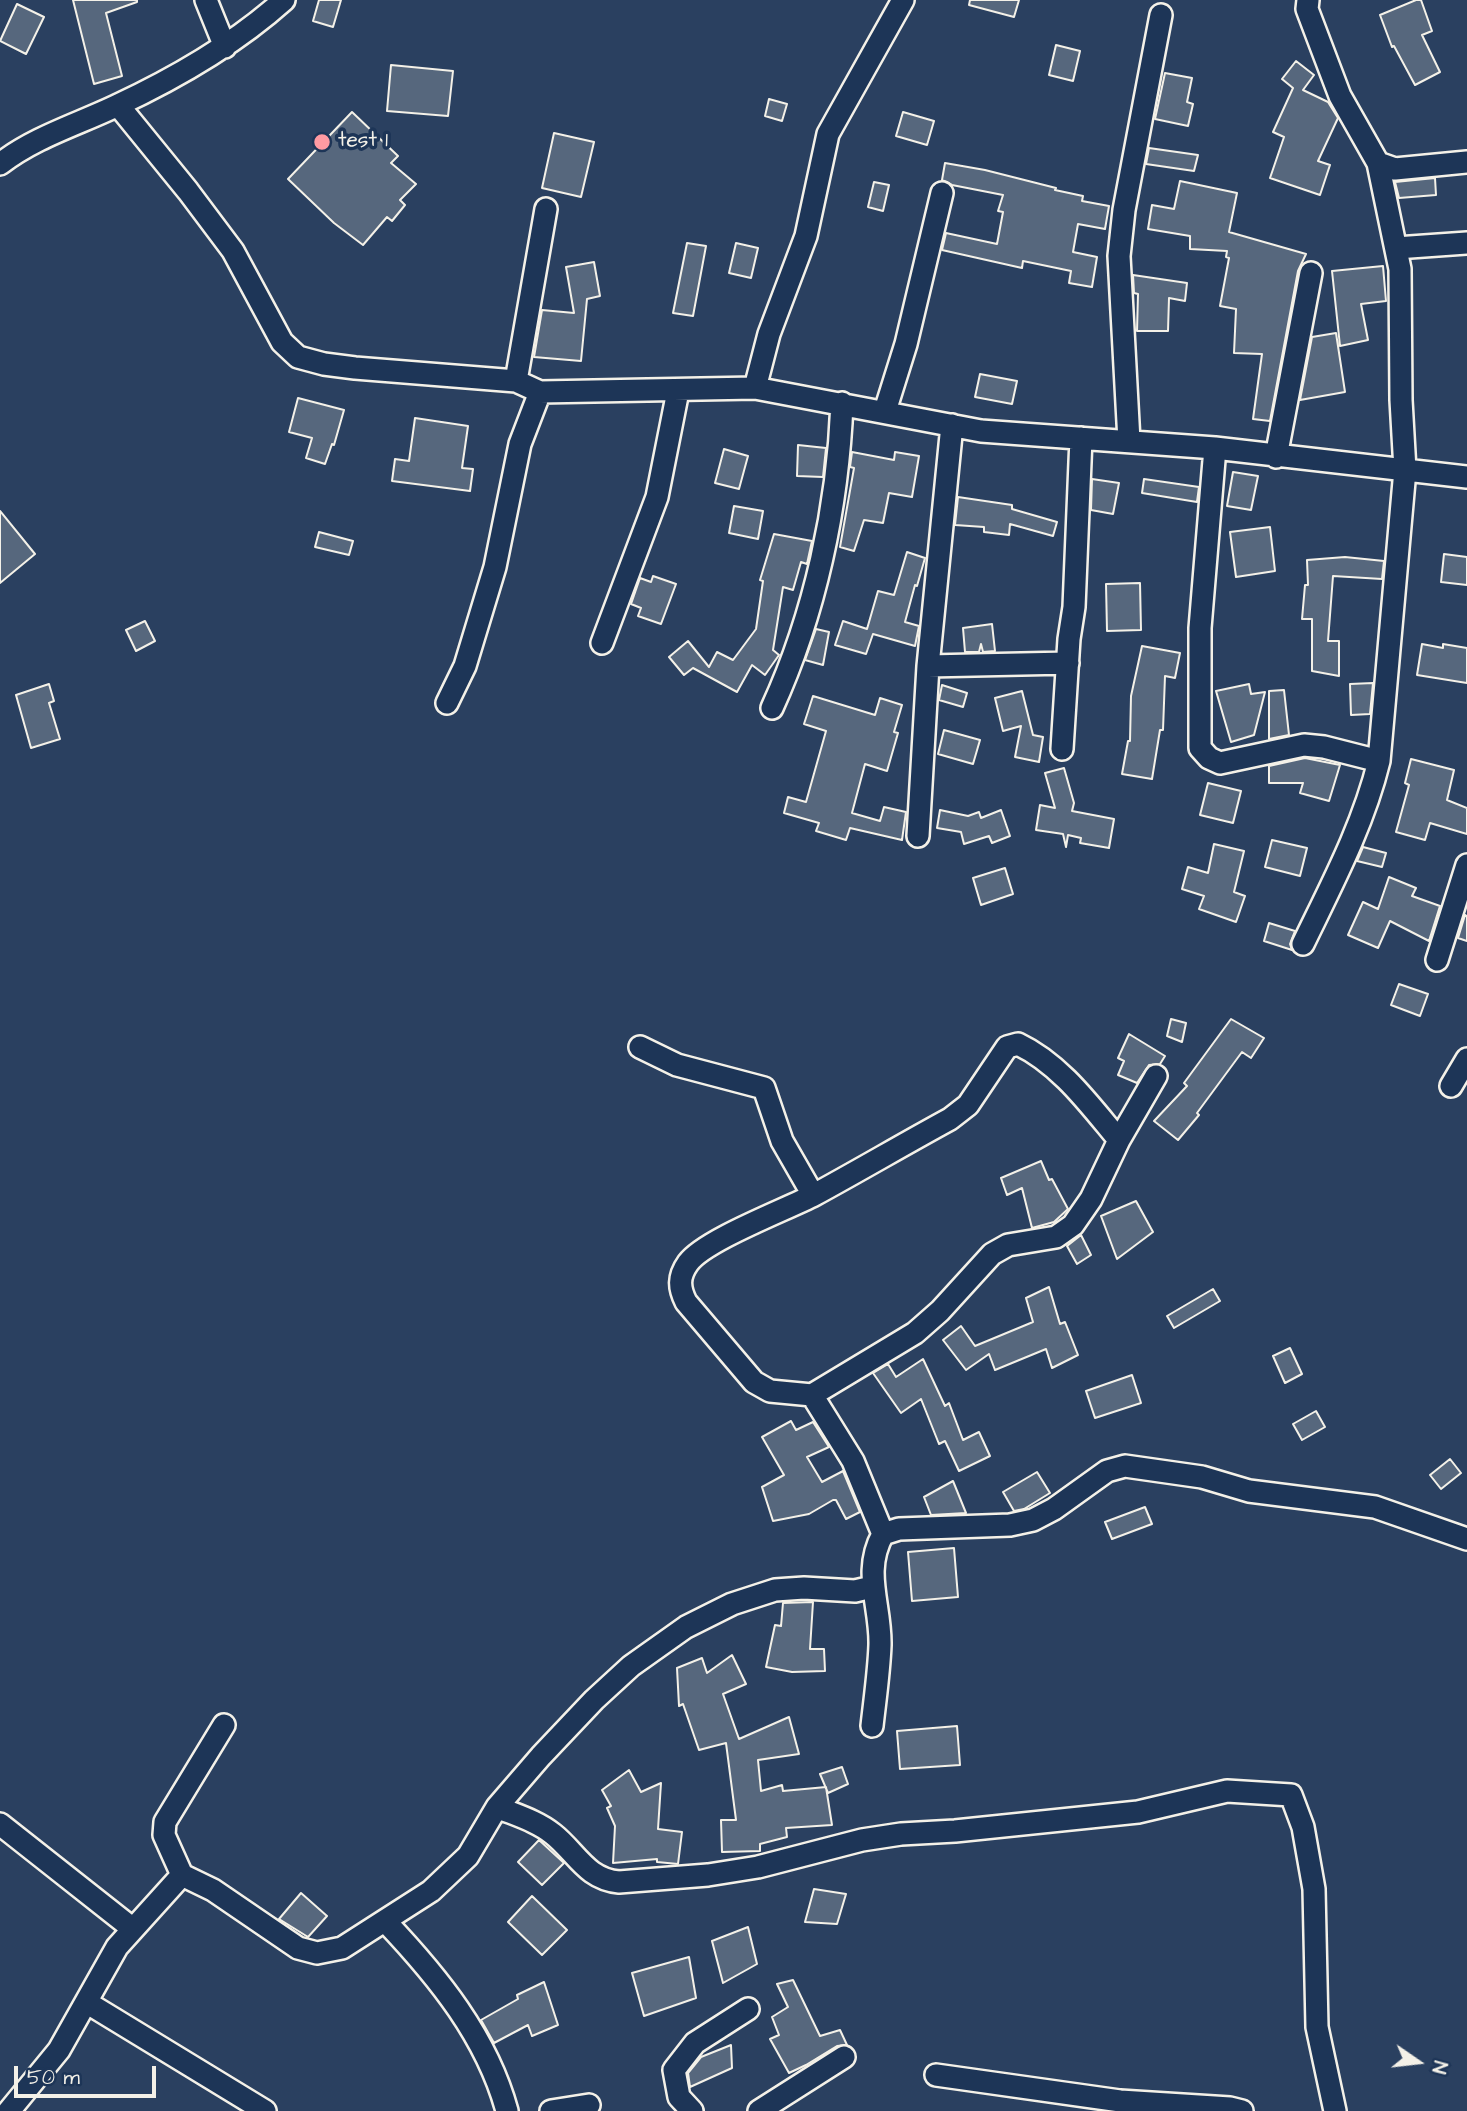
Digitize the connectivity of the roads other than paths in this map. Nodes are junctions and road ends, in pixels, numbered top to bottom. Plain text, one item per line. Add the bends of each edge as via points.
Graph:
1 (206, 0) edge
2 (284, 0) edge
3 (903, 0) edge
4 (1306, 3) edge
5 (1161, 15) dead end
6 (225, 47) junction
7 (118, 105) junction
8 (1467, 162) edge
9 (1378, 163) junction
10 (0, 164) edge
11 (942, 194) dead end
12 (546, 209) dead end
13 (1467, 243) edge
14 (1396, 248) junction
15 (1311, 272) dead end
16 (516, 381) junction
17 (755, 388) junction
18 (678, 391) junction
19 (540, 392) junction
20 (842, 403) junction
21 (885, 411) junction
22 (953, 425) junction
23 (1081, 438) junction
24 (1129, 441) junction
25 (1215, 448) junction
26 (1276, 457) junction
27 (1405, 470) junction
28 (1467, 477) edge
29 (602, 643) dead end
30 (1068, 663) junction
31 (928, 666) junction
32 (447, 702) dead end
33 (772, 708) dead end
34 (1062, 749) dead end
35 (1380, 761) junction
36 (918, 836) dead end
37 (1467, 865) edge
38 (1303, 944) dead end
39 (1437, 960) dead end
40 (640, 1047) dead end
41 (1467, 1059) edge
42 (1156, 1076) dead end
43 (1451, 1086) dead end
44 (1119, 1140) junction
45 (813, 1195) junction
46 (812, 1395) junction
47 (883, 1534) junction
48 (1467, 1539) edge
49 (872, 1587) junction
50 (224, 1725) dead end
51 (872, 1726) dead end
52 (497, 1807) junction
53 (0, 1824) edge
54 (182, 1875) junction
55 (386, 1922) junction
56 (133, 1929) junction
57 (86, 2002) junction
58 (748, 2009) dead end
59 (844, 2057) dead end
60 (936, 2074) dead end
61 (589, 2105) dead end
62 (9, 2107) edge
63 (265, 2111) edge
64 (507, 2111) edge
65 (551, 2111) edge
66 (692, 2111) edge
67 (759, 2111) edge
68 (1242, 2111) edge
69 (1335, 2111) edge

1 - 6 street
2 - 6 street
3 - 17 street via 828,134 806,236 769,334
4 - 9 street via 1340,96
5 - 24 street via 1119,256
6 - 7 street
7 - 10 street via 21,148
7 - 16 street via 233,251 282,342 298,357 355,368
8 - 9 street via 1395,169
9 - 14 street
11 - 21 street
12 - 16 street
13 - 14 street
14 - 27 street
15 - 26 street
16 - 19 street
17 - 18 street
17 - 20 street
18 - 19 street
18 - 29 street via 657,497
19 - 32 street via 520,444 491,580 465,666
20 - 21 street
20 - 33 street via 837,470 815,584 788,674
21 - 22 street
22 - 23 street
22 - 31 street
23 - 24 street
23 - 30 street
24 - 25 street
25 - 26 street
25 - 35 street via 1200,628 1200,748 1220,763 1304,745
26 - 27 street
27 - 28 street
27 - 35 street
30 - 31 street
30 - 34 street
31 - 36 street
35 - 38 street via 1360,824
37 - 39 street
40 - 45 street via 677,1065 764,1088 782,1141
41 - 43 street
42 - 44 street
44 - 45 street via 1067,1079 1018,1044 1007,1047 968,1105 950,1119
44 - 46 street via 1091,1199 1073,1224 1056,1237 1008,1245 992,1254 915,1333
45 - 46 street via 708,1247 689,1262 679,1289 754,1382 770,1391
46 - 47 street via 853,1461
47 - 48 street via 1033,1520 1107,1471 1125,1466 1202,1477 1249,1491 1375,1507
47 - 49 street via 874,1549
49 - 51 street via 880,1644
49 - 52 street via 775,1590 732,1604 686,1627 631,1665 594,1700
50 - 54 street via 165,1822 164,1835
52 - 55 street via 468,1856 431,1891
52 - 69 street via 554,1834 589,1872 619,1882 758,1867 901,1834 1138,1812 1227,1791 1291,1795 1303,1827 1314,1889 1317,2027
53 - 56 street
54 - 55 street via 213,1890 298,1948 317,1954 342,1948
54 - 56 street
55 - 64 street via 425,1963 468,2022 499,2080
56 - 57 street via 117,1947
57 - 62 street via 59,2050
57 - 63 street
58 - 66 street via 695,2043 674,2070 679,2097
59 - 67 street
60 - 68 street via 1120,2101
61 - 65 street

